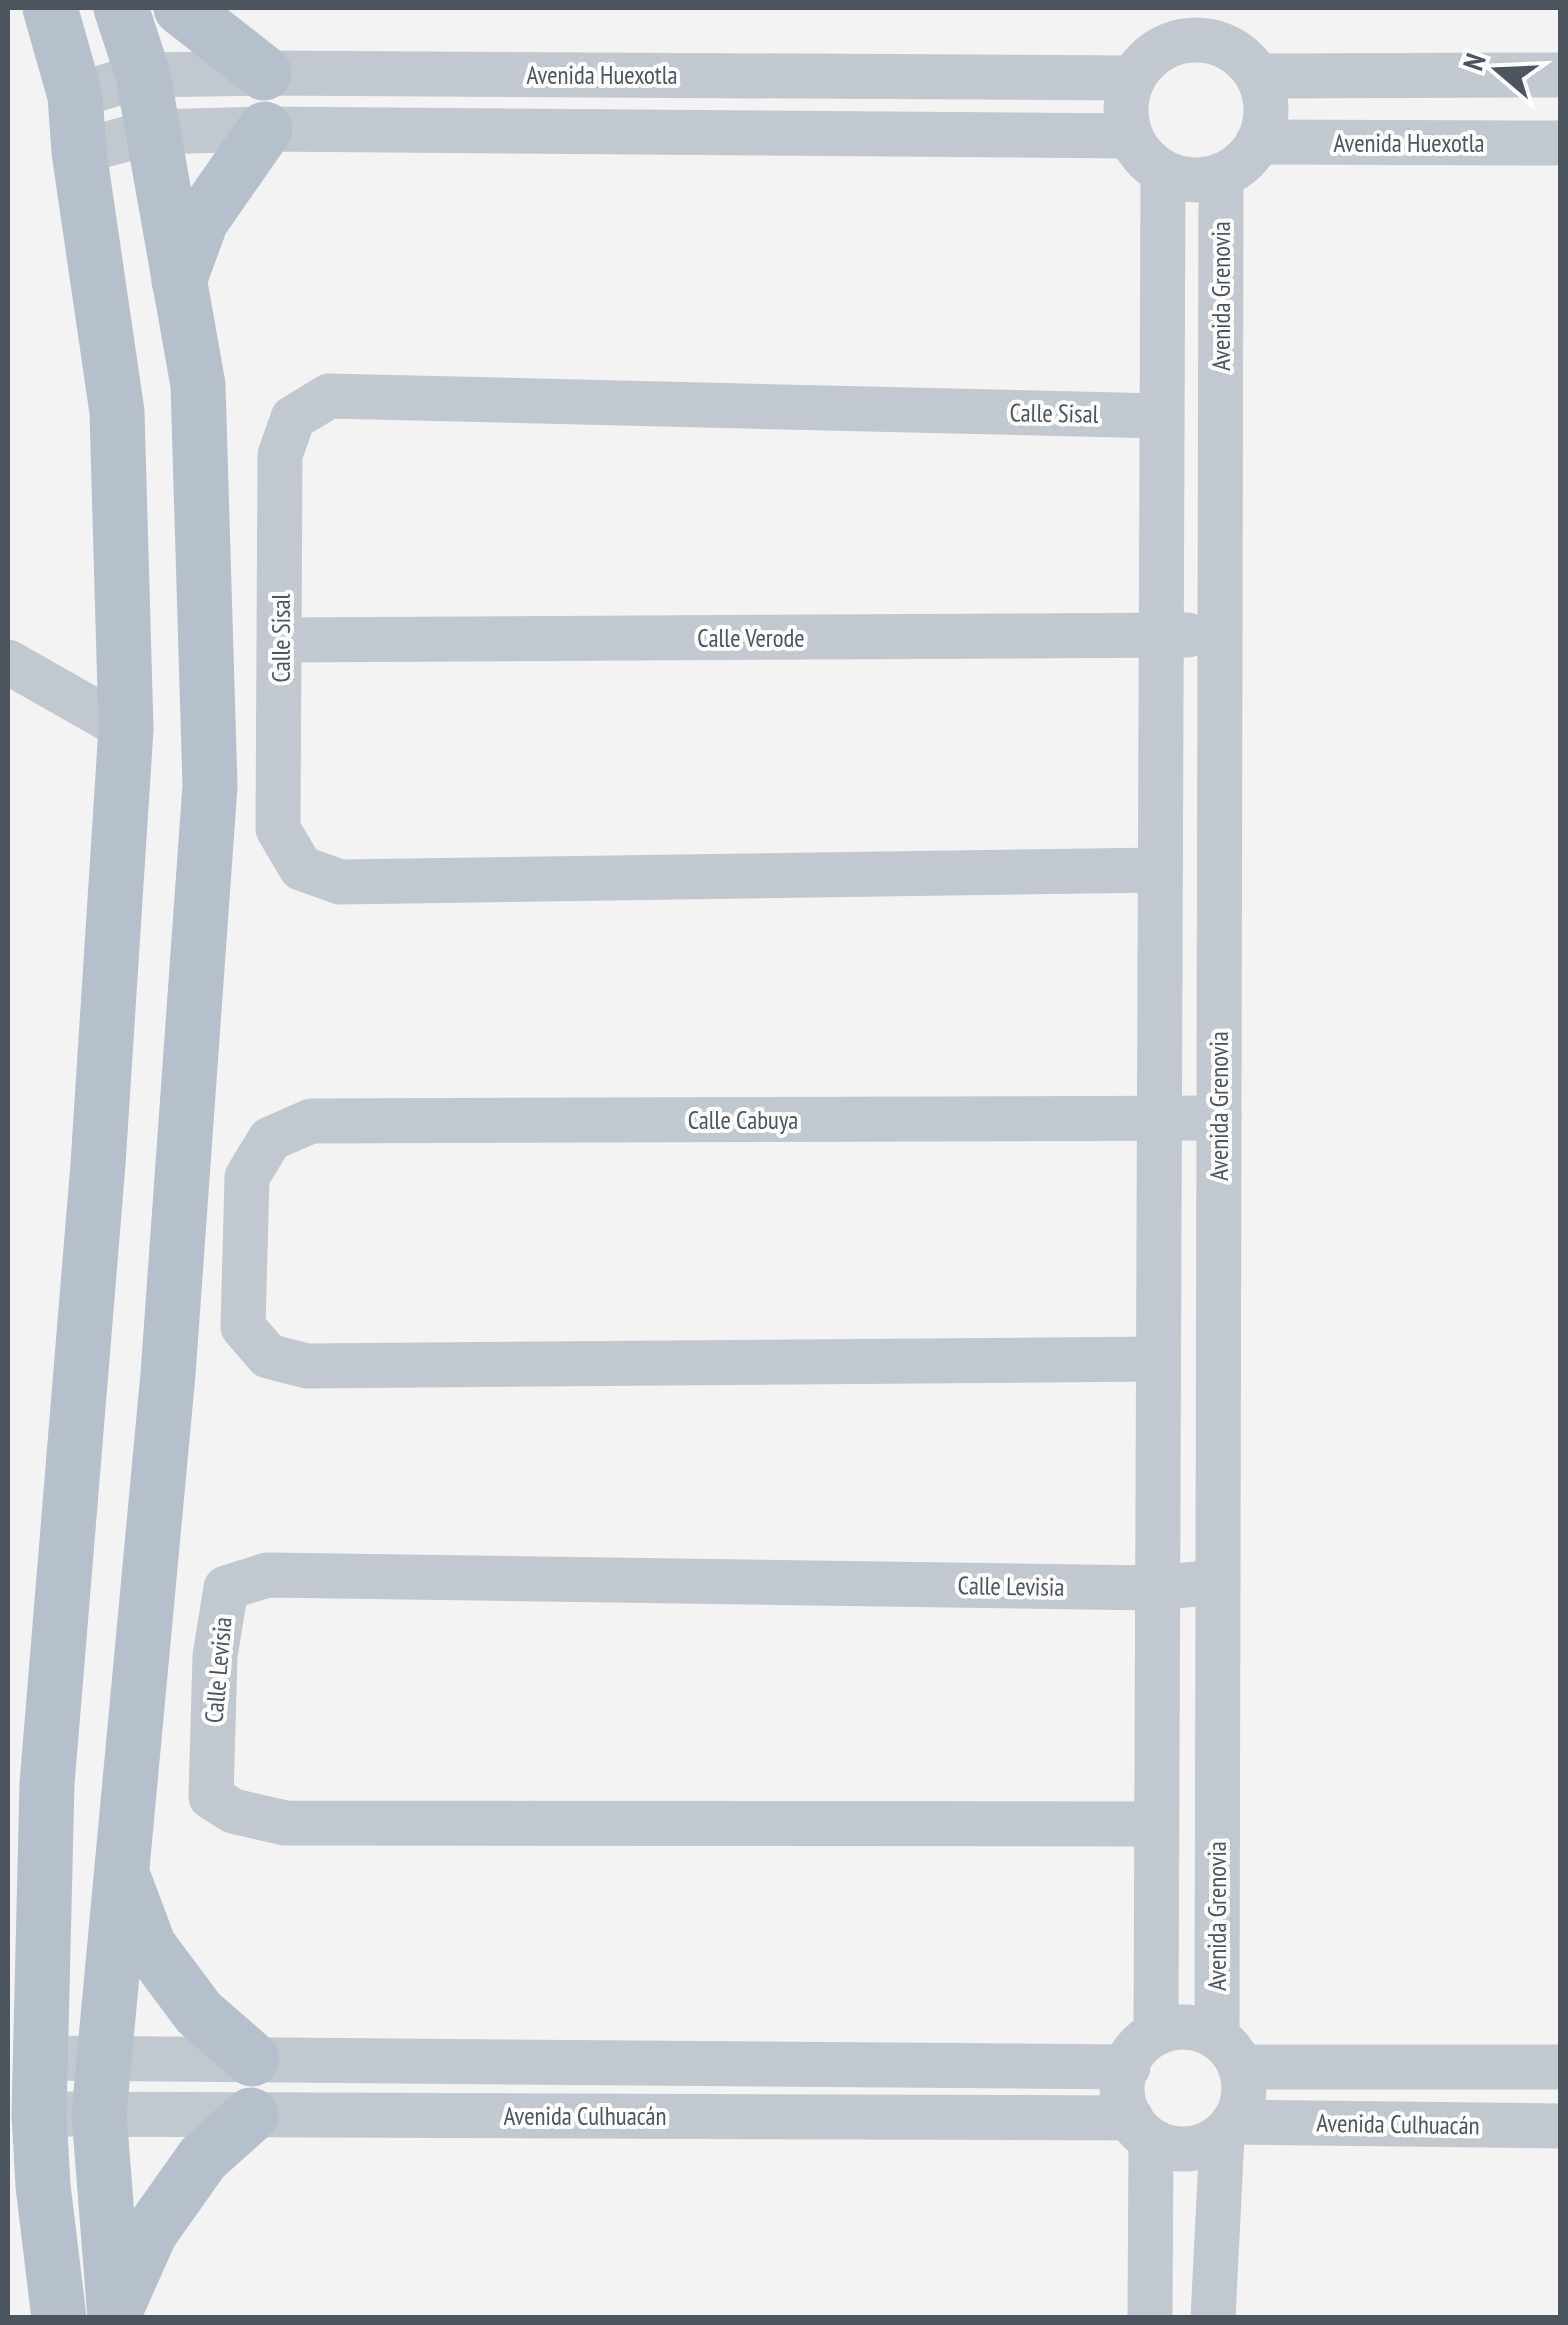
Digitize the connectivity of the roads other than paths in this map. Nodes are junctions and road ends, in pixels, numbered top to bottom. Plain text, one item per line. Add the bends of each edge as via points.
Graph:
1 (50, 8) edge
2 (121, 8) edge
3 (180, 8) edge
4 (1220, 25) edge
5 (1152, 45) edge
6 (264, 73) junction
7 (1560, 74) edge
8 (142, 76) junction
9 (1258, 76) junction
10 (74, 96) junction
11 (265, 130) junction
12 (150, 132) junction
13 (1130, 136) junction
14 (1258, 142) junction
15 (1560, 144) edge
16 (78, 152) junction
17 (1163, 172) junction
18 (1222, 175) junction
19 (179, 281) junction
20 (1162, 416) junction
21 (1220, 634) junction
22 (1161, 636) junction
23 (281, 640) junction
24 (8, 662) edge
25 (126, 729) junction
26 (1160, 870) junction
27 (1219, 1118) junction
28 (1159, 1120) junction
29 (1158, 1359) junction
30 (1218, 1582) junction
31 (1158, 1587) junction
32 (1156, 1824) junction
33 (121, 1869) junction
34 (1142, 2049) junction
35 (1229, 2052) junction
36 (38, 2058) junction
37 (104, 2058) junction
38 (252, 2059) junction
39 (1560, 2067) edge
40 (38, 2114) junction
41 (100, 2114) junction
42 (251, 2115) junction
43 (1560, 2126) edge
44 (1141, 2129) junction
45 (1228, 2129) junction
46 (114, 2316) edge
47 (59, 2318) edge
48 (1150, 2318) edge
49 (1212, 2318) edge

1 - 10 main road
2 - 8 main road
3 - 6 main road
4 - 5 street via 1199,39
4 - 9 street
5 - 6 street, Avenida Huexotla
5 - 13 street via 1126,97
6 - 8 street, Avenida Huexotla
6 - 11 street
7 - 9 street
8 - 10 street, Avenida Huexotla
8 - 12 main road
9 - 14 street via 1266,109
10 - 16 main road
11 - 12 street
11 - 13 street
11 - 19 main road via 202,222
12 - 16 street
12 - 19 main road
13 - 17 street
14 - 15 street, Avenida Huexotla
14 - 18 street
16 - 25 main road via 117,412
17 - 18 street via 1192,180
17 - 20 street
18 - 21 street, Avenida Grenovia
19 - 33 main road via 198,385 210,786 168,1374
20 - 22 street
20 - 23 street, Calle Sisal via 329,396 293,418 280,455
21 - 22 street, Calle Verode
21 - 27 street, Avenida Grenovia
22 - 23 street, Calle Verode
22 - 26 street
23 - 26 street, Calle Sisal via 278,829 301,868 340,882
24 - 25 street
25 - 36 main road via 100,1146 47,1784
26 - 28 street
27 - 28 street, Calle Cabuya
27 - 30 street, Avenida Grenovia
28 - 29 street
28 - 29 street, Calle Cabuya via 312,1121 270,1138 247,1177 243,1327 268,1356 307,1366
29 - 31 street
30 - 31 street, Calle Levisia
30 - 35 street, Avenida Grenovia
31 - 32 street
31 - 32 street, Calle Levisia via 267,1575 226,1588 215,1656 211,1797 233,1811 285,1822
32 - 34 street
33 - 37 main road
33 - 38 main road via 149,1946 198,2013
34 - 35 street via 1181,2027 1200,2029
34 - 38 street
34 - 44 street via 1122,2092
35 - 39 street
35 - 45 street via 1244,2085
36 - 37 street
36 - 40 main road
37 - 38 street
37 - 41 main road
38 - 42 street
40 - 41 street, Avenida Culhuacán
40 - 47 main road
41 - 42 street, Avenida Culhuacán
41 - 46 main road
42 - 44 street, Avenida Culhuacán
42 - 46 main road via 203,2158 150,2233
43 - 45 street, Avenida Culhuacán
44 - 45 street via 1168,2148 1187,2150
44 - 48 street
45 - 49 street

